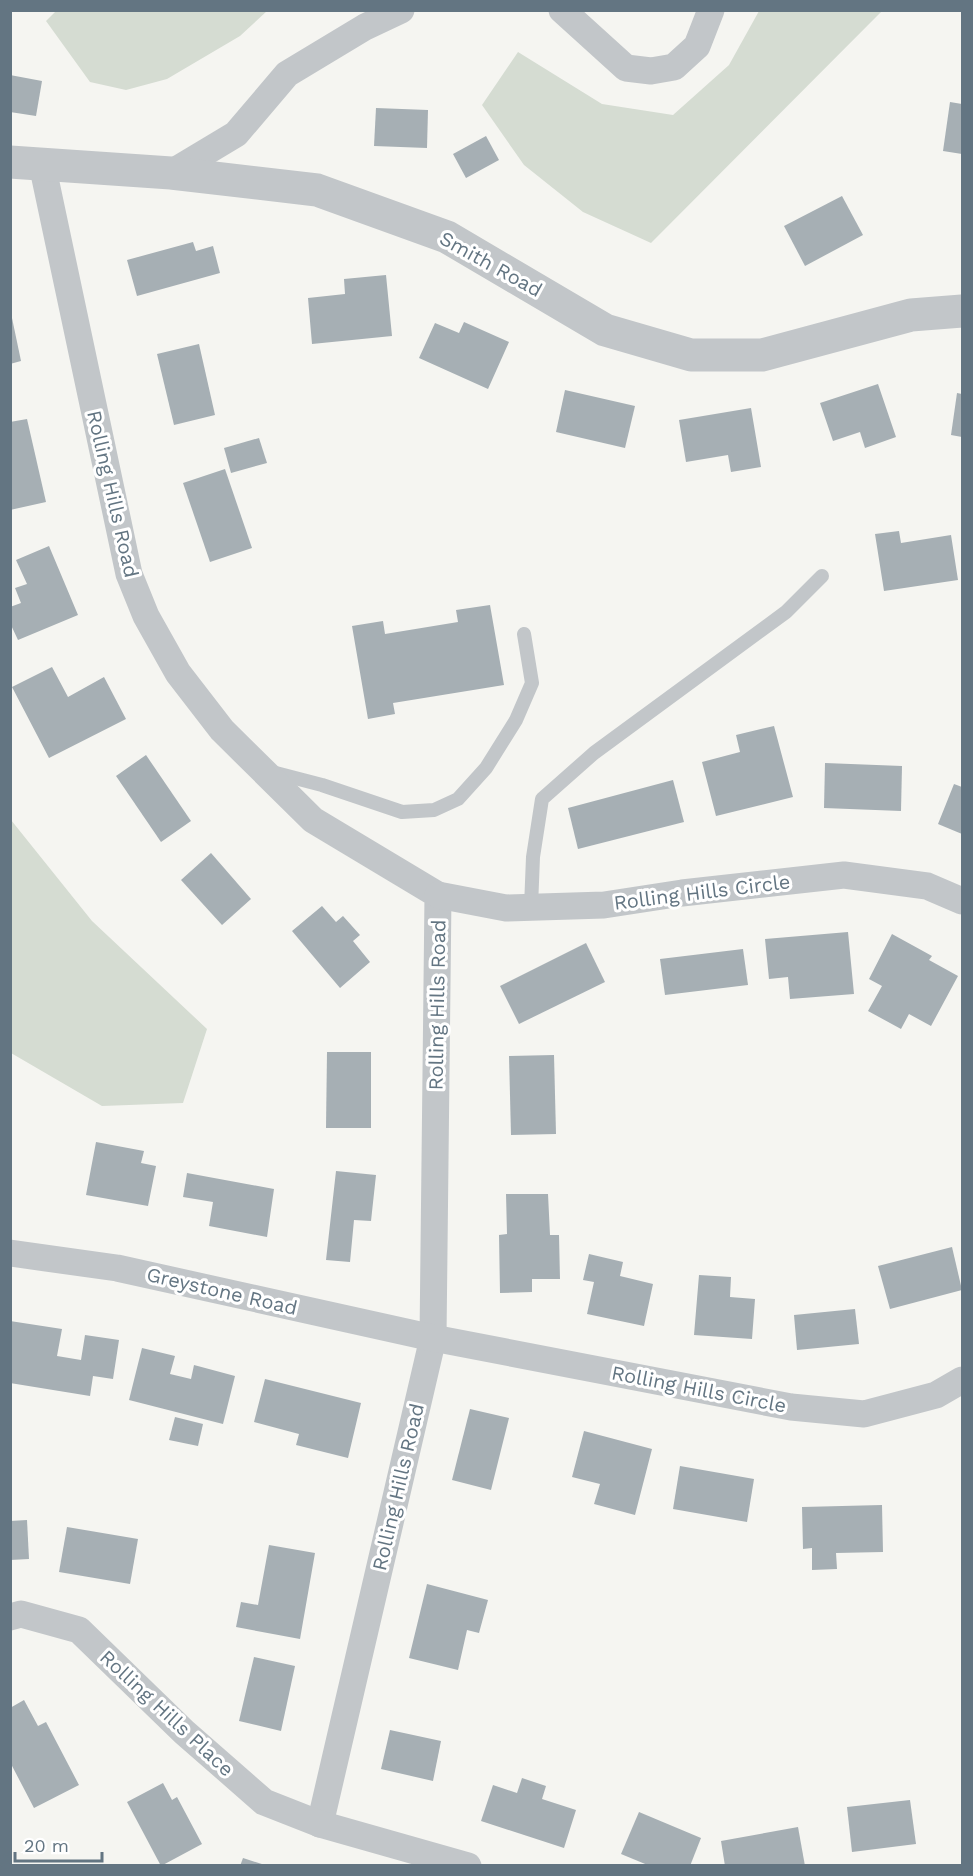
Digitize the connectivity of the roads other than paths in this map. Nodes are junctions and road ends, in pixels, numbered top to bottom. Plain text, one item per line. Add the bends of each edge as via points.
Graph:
1 (401, 10) edge
2 (562, 10) edge
3 (711, 10) edge
4 (26, 163) edge
5 (171, 173) junction
6 (963, 311) edge
7 (822, 576) dead end
8 (524, 634) dead end
9 (262, 769) junction
10 (438, 895) junction
11 (963, 901) edge
12 (531, 907) junction
13 (10, 1253) edge
14 (432, 1338) junction
15 (963, 1380) edge
16 (10, 1617) edge
17 (320, 1824) junction
18 (468, 1866) edge

1 - 5 street via 286,74 236,134
2 - 3 street via 626,68 651,71 674,67 697,46
4 - 5 street, Smith Road
4 - 9 street, Rolling Hills Road via 129,574 146,616 178,673 222,730
5 - 6 street, Smith Road via 317,190 447,237 605,330 691,355 762,354 911,315
7 - 12 lane via 786,612 594,753 542,799 533,857
8 - 9 lane via 532,682 516,720 486,768 458,799 434,810 402,812
9 - 10 street, Rolling Hills Road via 313,820
10 - 12 street, Rolling Hills Circle via 506,908
10 - 14 street, Rolling Hills Road
11 - 12 street, Rolling Hills Circle via 927,886 844,874 604,905
13 - 14 street, Greystone Road via 117,1268
14 - 15 street, Rolling Hills Circle via 791,1407 864,1414 936,1395
14 - 17 street, Rolling Hills Road
16 - 17 street, Rolling Hills Place via 21,1614 79,1630 184,1732 264,1802
17 - 18 street

